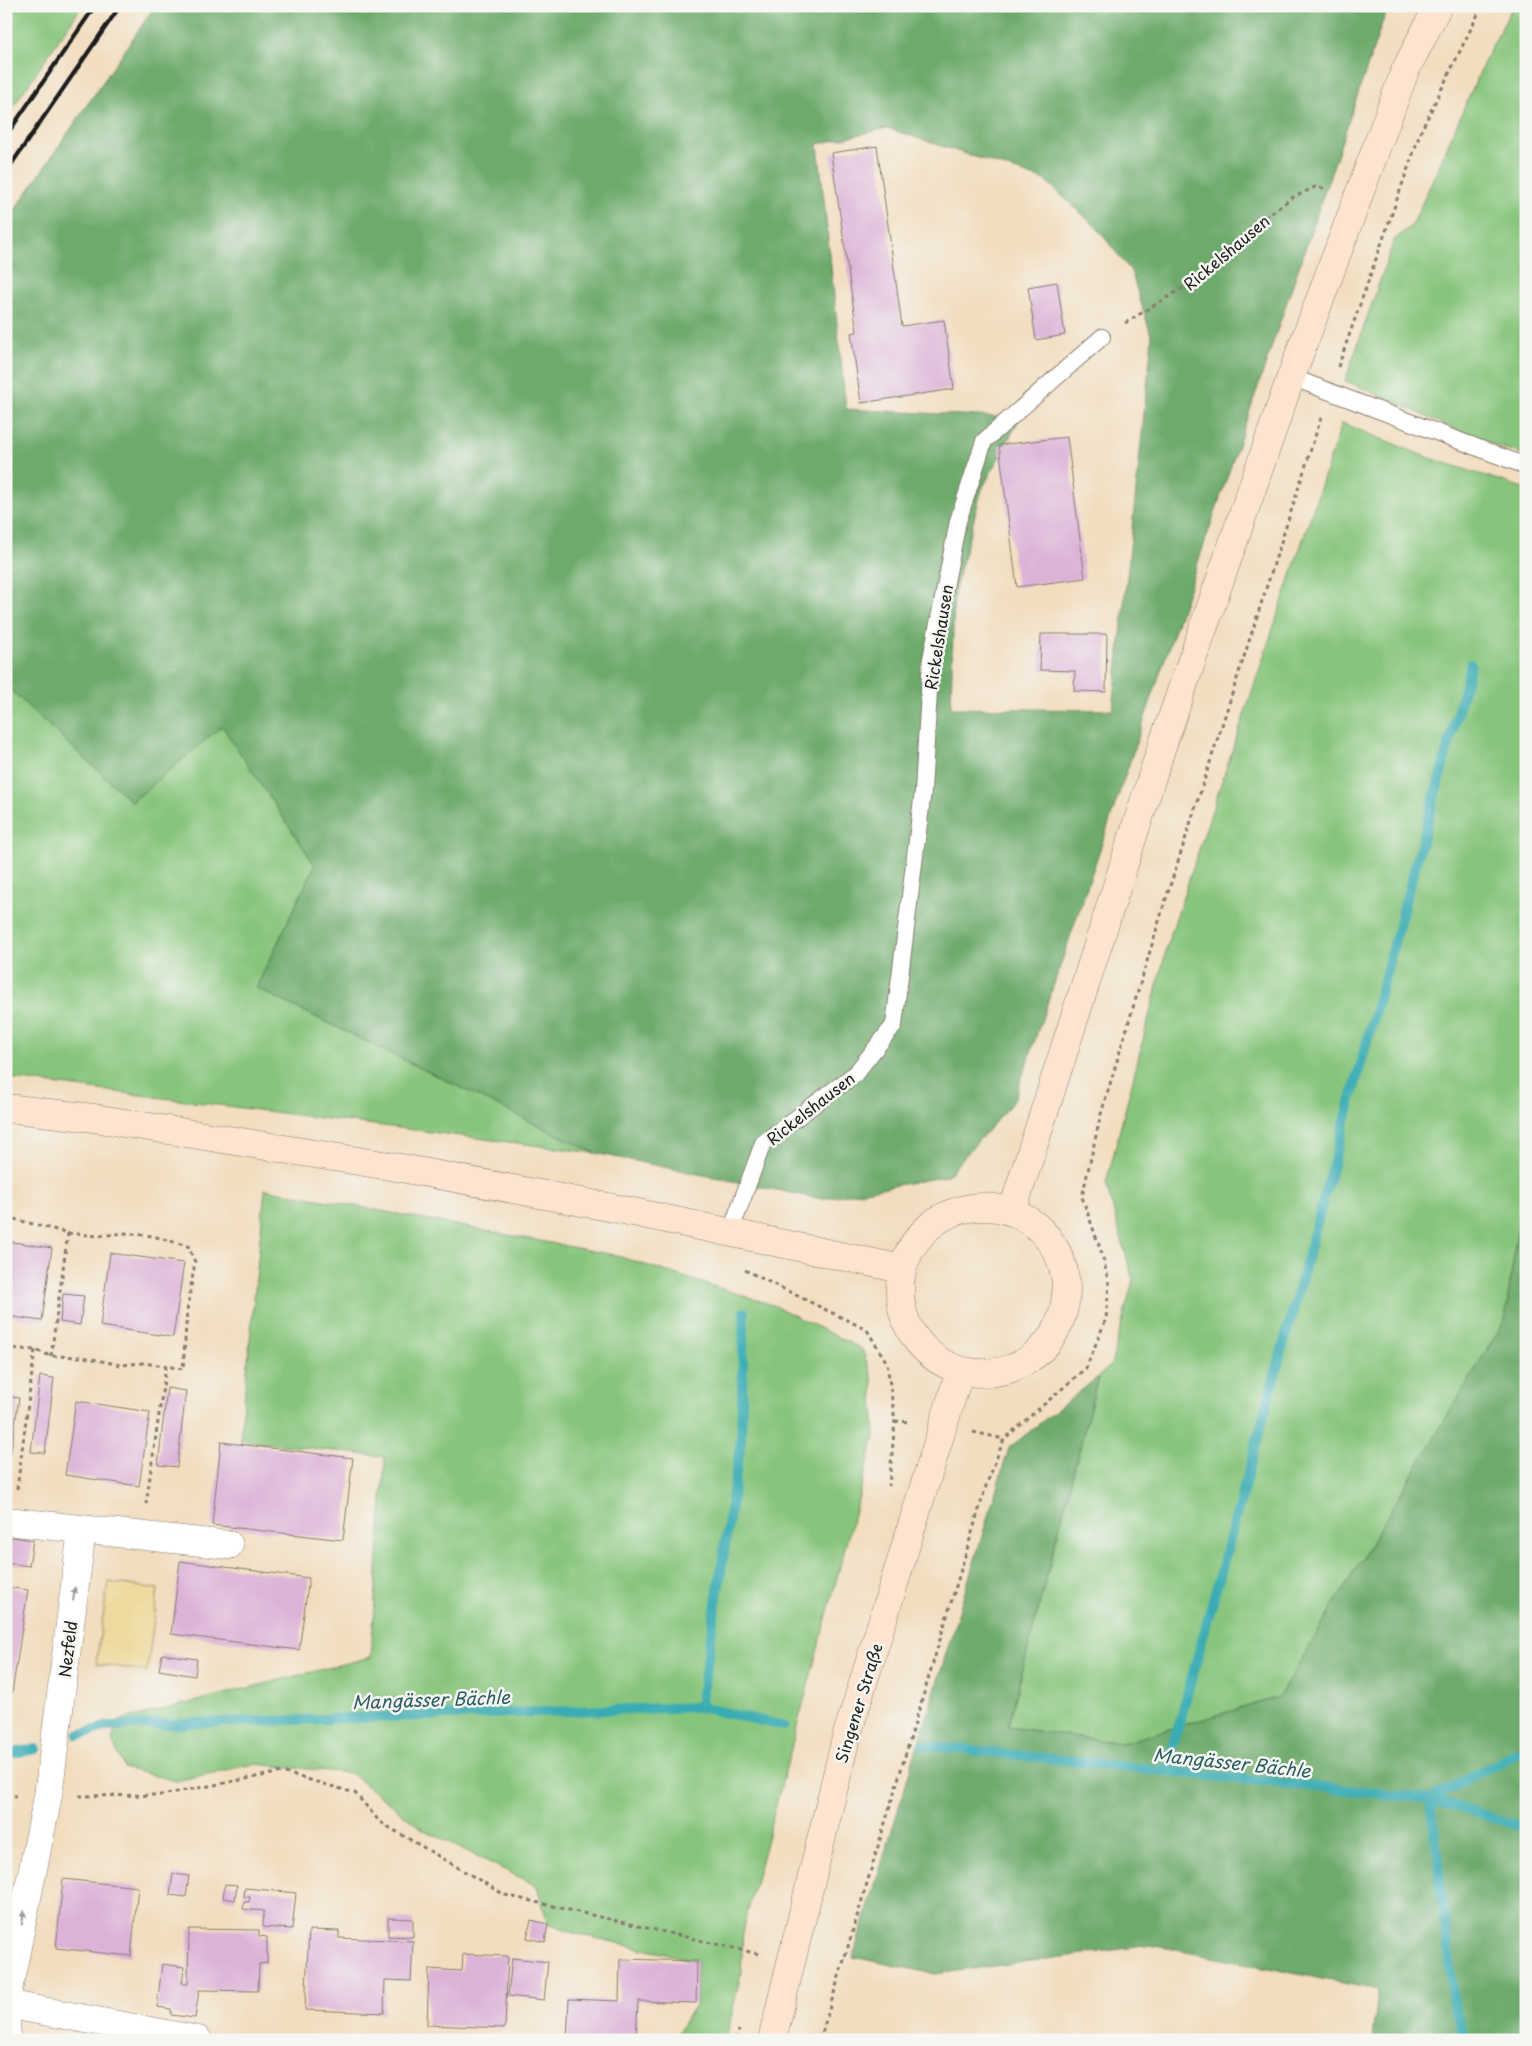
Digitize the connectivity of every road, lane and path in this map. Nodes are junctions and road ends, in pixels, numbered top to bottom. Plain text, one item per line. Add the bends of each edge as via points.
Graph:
1 (1438, 6) edge
2 (1482, 6) edge
3 (1359, 192) junction
4 (1102, 337) joint
5 (1291, 377) junction
6 (1330, 391) junction
7 (1526, 466) edge
8 (6, 1108) edge
9 (1012, 1212) junction
10 (6, 1217) edge
11 (68, 1233) junction
12 (730, 1233) junction
13 (902, 1269) junction
14 (6, 1348) edge
15 (36, 1350) junction
16 (51, 1356) junction
17 (166, 1366) junction
18 (960, 1371) junction
19 (886, 1495) dead end
20 (9, 1522) edge
21 (82, 1530) junction
22 (142, 1536) junction
23 (229, 1545) dead end
24 (6, 1795) edge
25 (48, 1796) junction
26 (762, 1944) dead end
27 (759, 1954) junction
28 (757, 1964) dead end
29 (6, 2000) edge
30 (6, 2004) edge
31 (6, 2019) edge
32 (742, 2021) dead end
33 (8, 2040) edge
34 (198, 2040) edge
35 (736, 2040) edge
36 (772, 2040) edge
37 (820, 2040) edge

1 - 3 main road via 1405,71
2 - 6 path via 1421,131
3 - 4 path, Rickelshausen via 1315,187 1290,199 1232,243 1191,283
3 - 5 main road
4 - 12 lane, Rickelshausen via 984,442 958,521 931,659 923,791 894,1025 855,1074 763,1143
5 - 6 lane
5 - 9 main road via 1161,749
6 - 7 lane
6 - 37 path via 1163,908 1097,1132 1082,1197 1109,1284 1106,1319 1086,1368 1004,1439
8 - 12 main road via 94,1118 401,1168
9 - 13 main road via 985,1206 958,1210 933,1224 914,1244
9 - 18 main road via 1037,1226 1055,1248 1065,1274 1066,1303 1057,1330 1040,1352 1016,1368 988,1374
10 - 11 path
11 - 16 path
11 - 17 path via 153,1236 188,1246 194,1262 183,1369
12 - 13 main road
12 - 19 path via 736,1265 867,1330 887,1363 896,1421
13 - 18 main road via 900,1295 905,1320 913,1335 937,1360
14 - 15 path
15 - 16 path
15 - 20 path
16 - 17 path via 83,1357 120,1365
17 - 22 path
18 - 36 main road, Singener Straße via 846,1738
20 - 21 street
21 - 22 street
25 -> 21 street, Nezfeld
22 - 23 street
24 - 25 path
25 - 27 path via 162,1795 282,1772 355,1793 380,1822 505,1895
29 -> 25 street, Nezfeld
26 - 27 path
27 - 28 path
30 - 34 street
31 - 33 street
32 - 35 path

